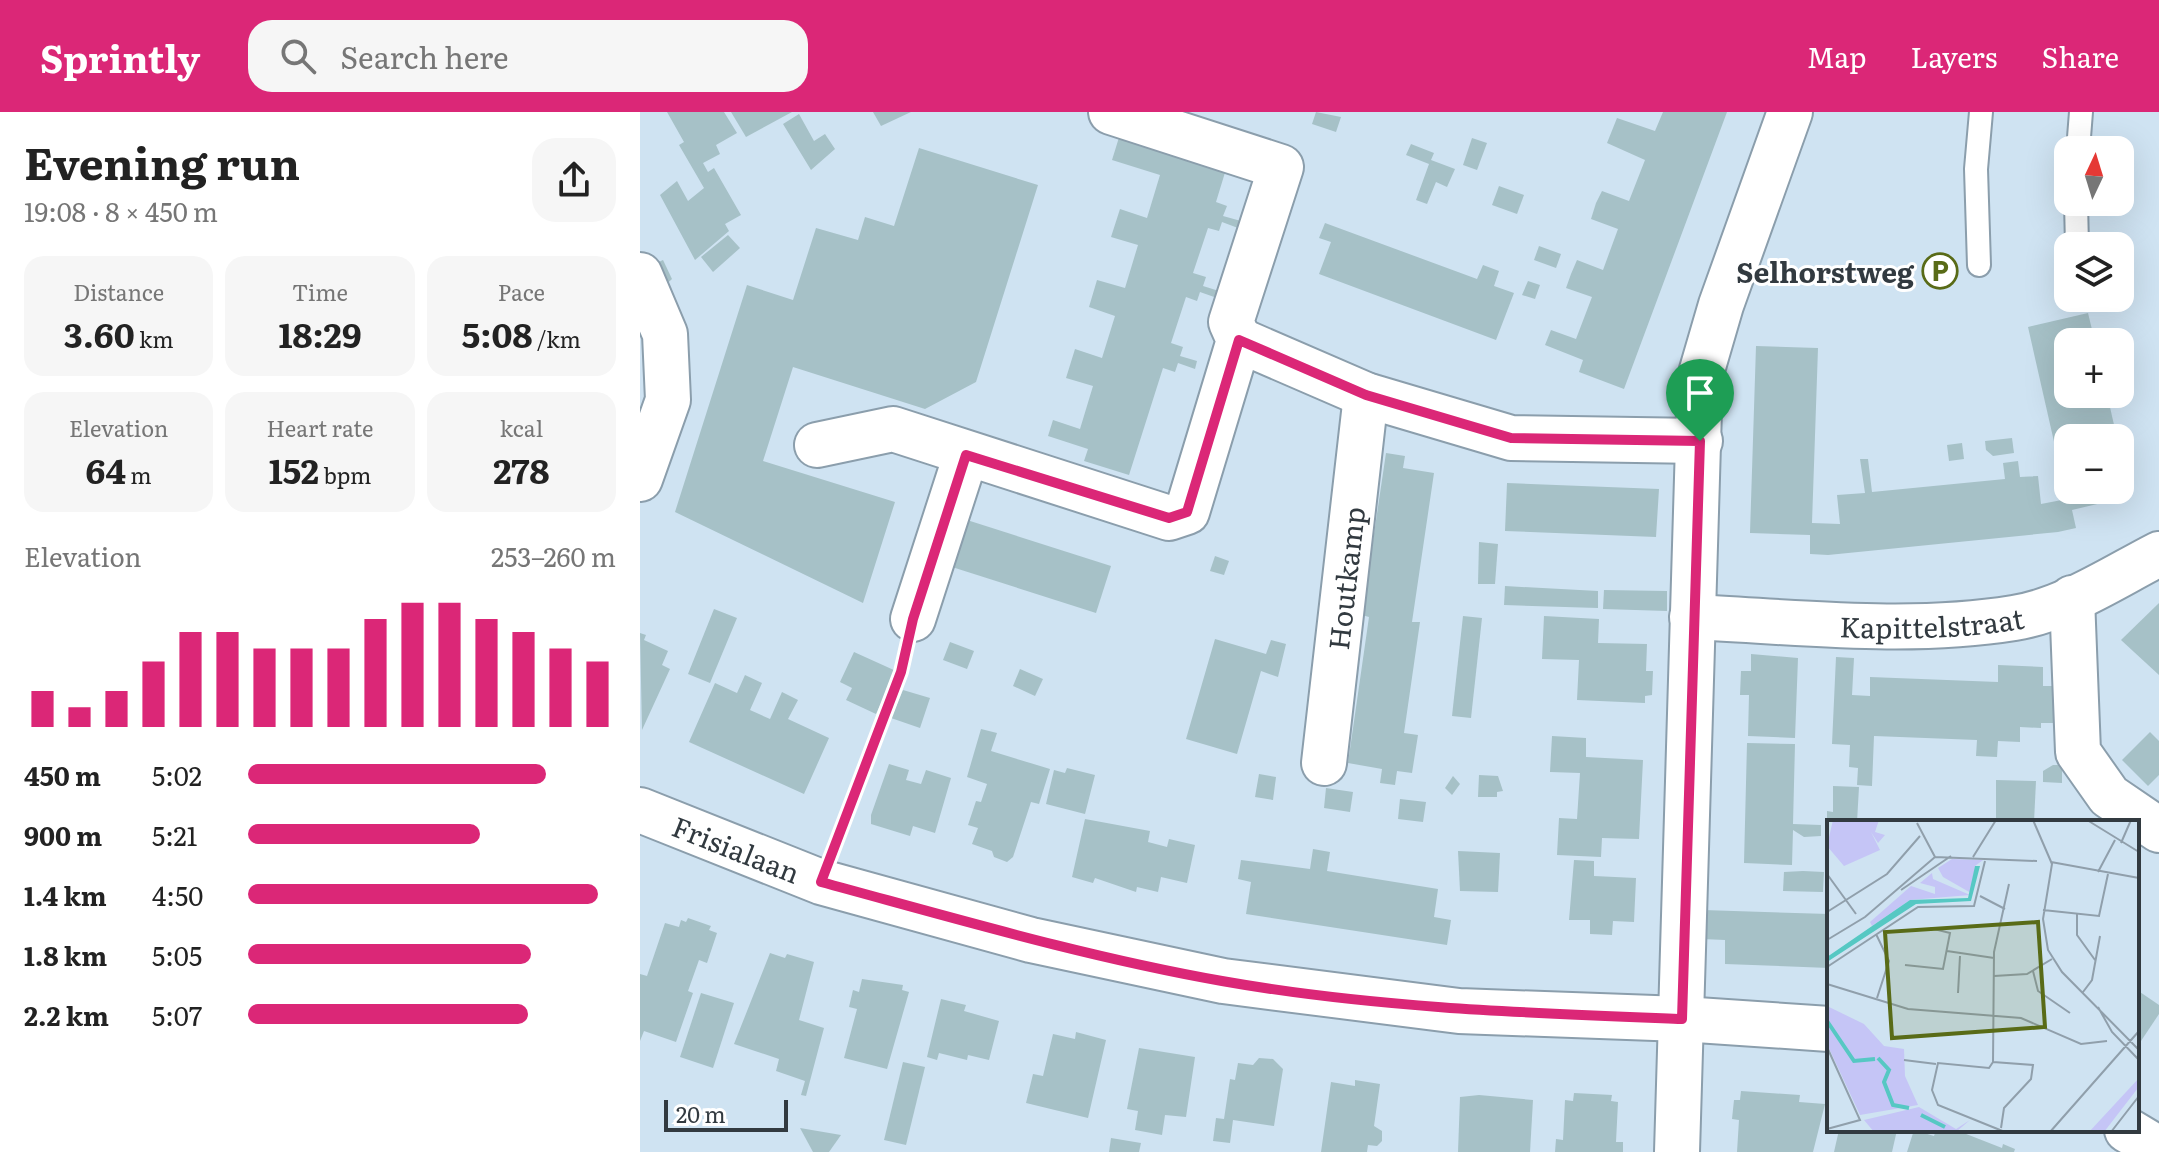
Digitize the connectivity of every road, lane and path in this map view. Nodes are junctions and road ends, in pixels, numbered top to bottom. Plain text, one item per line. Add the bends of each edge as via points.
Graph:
1 (1111, 112) edge
2 (1790, 112) edge
3 (1981, 112) edge
4 (2081, 112) edge
5 (2079, 136) edge
6 (1979, 265) dead end
7 (640, 275) edge
8 (1239, 340) junction
9 (1366, 395) junction
10 (1700, 441) junction
11 (817, 445) dead end
12 (966, 455) junction
13 (640, 479) edge
14 (2159, 554) edge
15 (2072, 598) junction
16 (1692, 617) junction
17 (913, 619) joint
18 (1324, 763) dead end
19 (640, 810) edge
20 (2159, 830) edge
21 (821, 882) junction
22 (1682, 1019) junction
23 (1827, 1029) edge
24 (2130, 1132) edge
25 (2159, 1149) edge
26 (1677, 1152) edge

1 - 8 street via 1281,167 1231,322
2 - 10 street via 1700,377
3 - 6 lane via 1976,169
4 - 5 lane
7 - 13 street via 665,334 668,400
8 - 9 street
8 - 12 street via 1187,512 1169,518
9 - 10 street via 1511,438
9 - 18 street, Houtkamp
10 - 16 street
11 - 12 street via 893,429
12 - 17 street
14 - 15 street, Kapittelstraat
15 - 16 street, Kapittelstraat via 2016,618 1905,627
15 - 20 street via 2078,752 2109,796
16 - 22 street
17 - 21 path via 901,672
19 - 21 street, Frisialaan
21 - 22 street, Frisialaan via 1031,940 1223,981 1459,1011
22 - 23 street, Frisialaan
22 - 26 street
24 - 25 street

